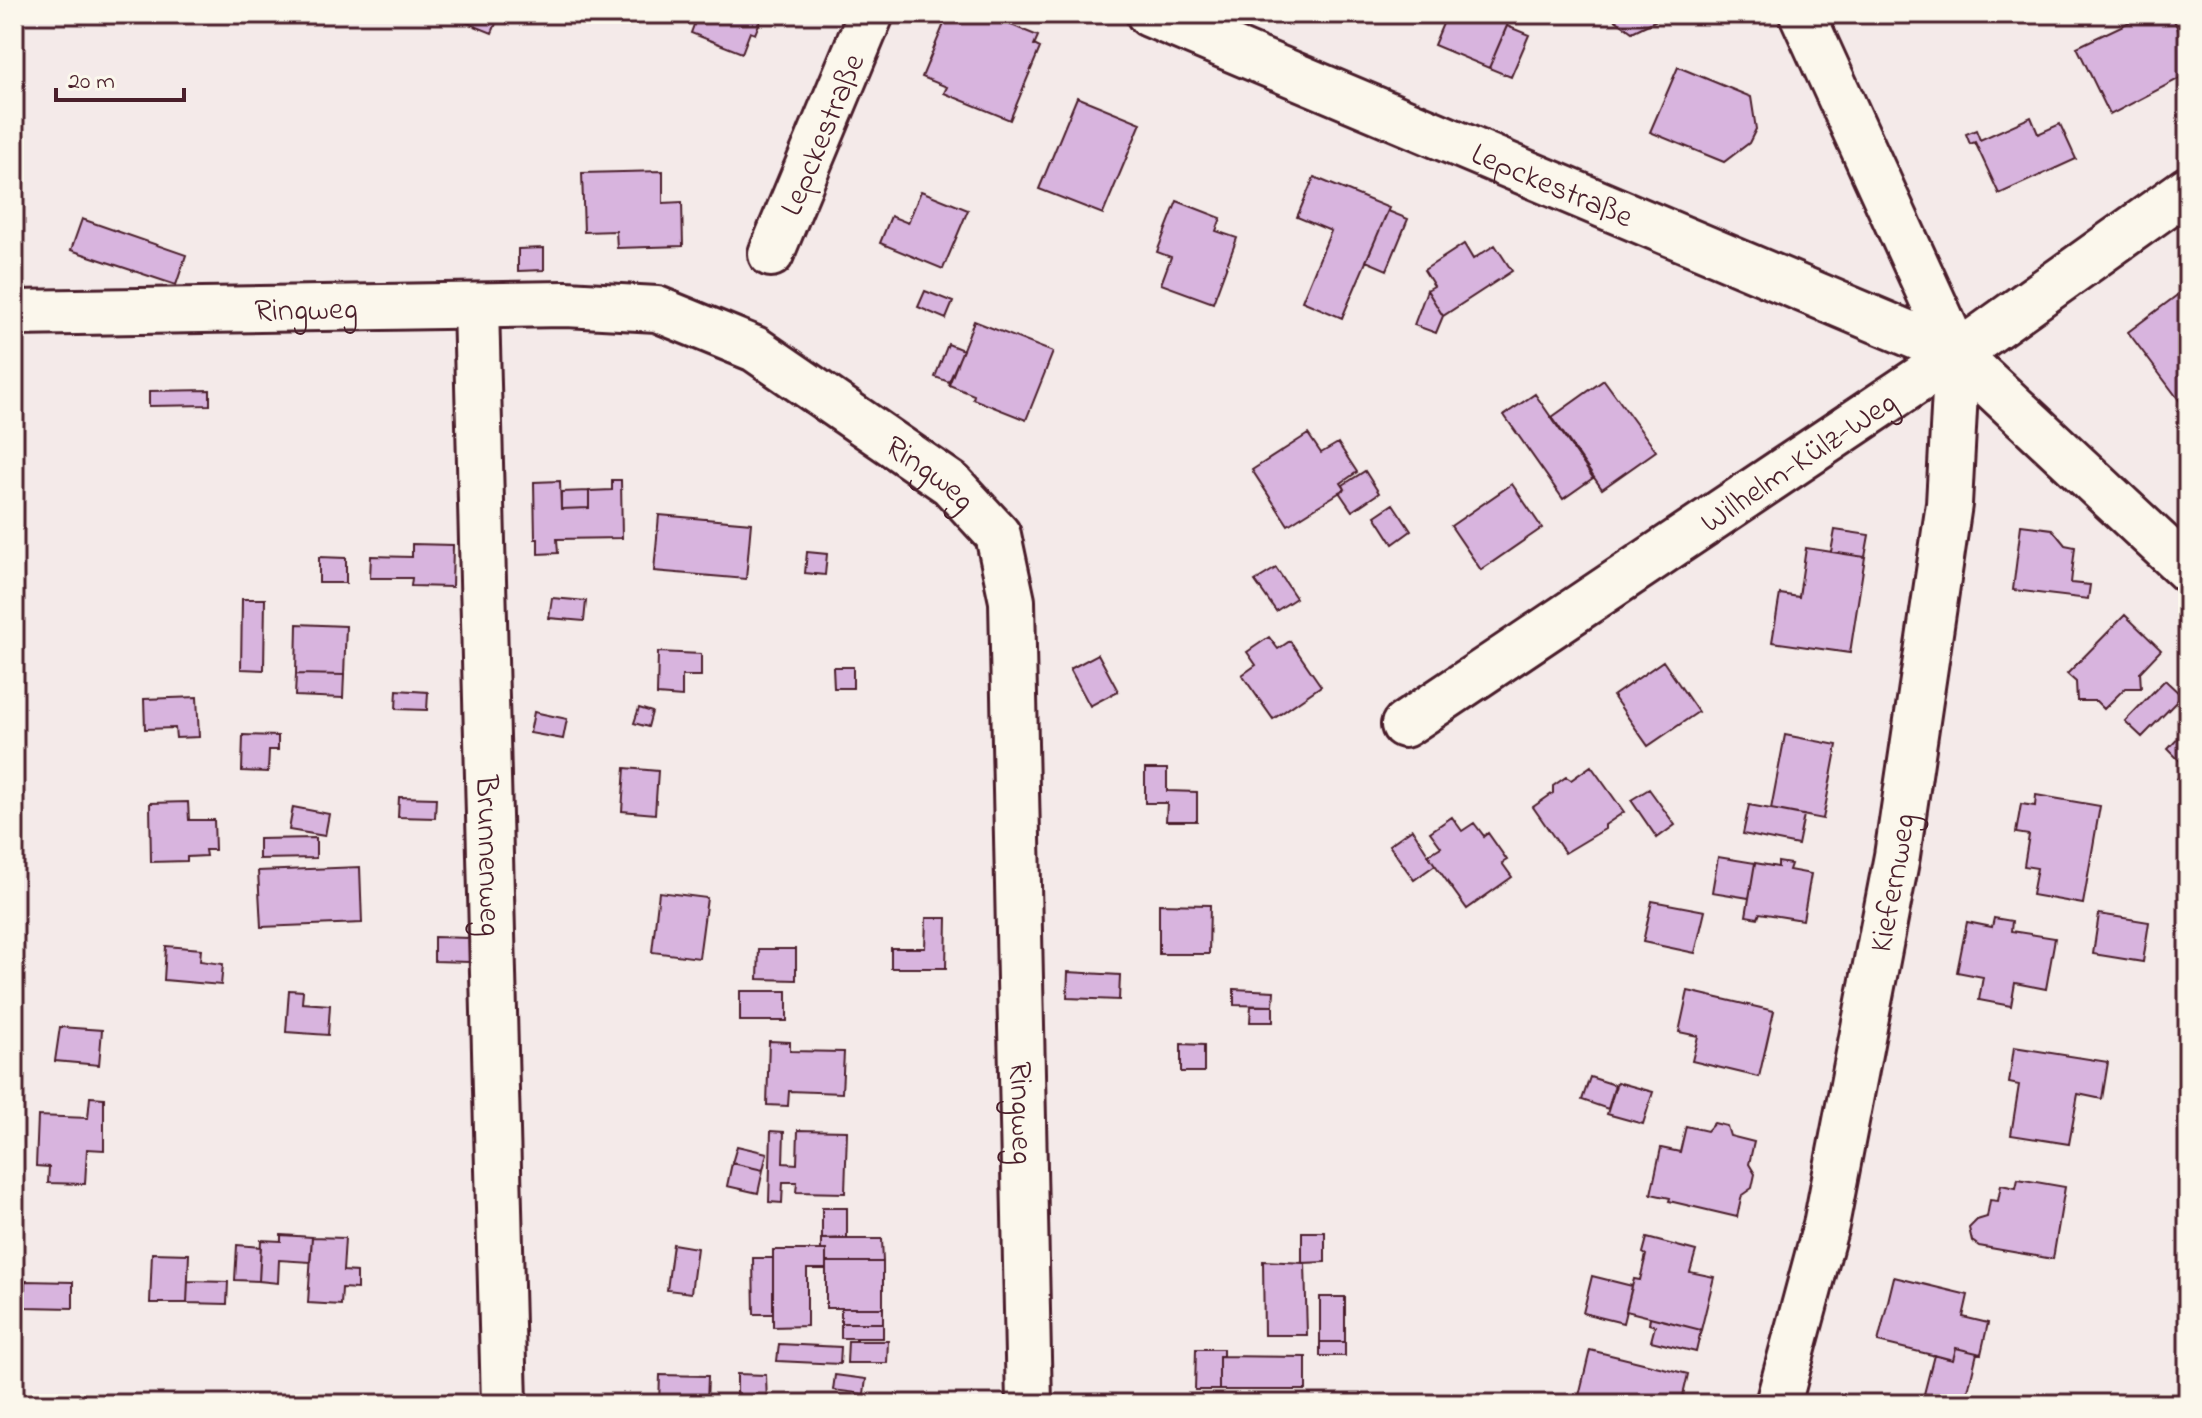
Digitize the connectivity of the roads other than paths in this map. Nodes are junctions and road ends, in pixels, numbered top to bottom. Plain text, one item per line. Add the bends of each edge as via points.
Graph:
1 (871, 14) edge
2 (1149, 14) edge
3 (1802, 14) edge
4 (2188, 189) edge
5 (771, 254) dead end
6 (476, 306) junction
7 (14, 313) edge
8 (1957, 354) junction
9 (2188, 570) edge
10 (1404, 725) dead end
11 (504, 1404) edge
12 (1029, 1404) edge
13 (1778, 1404) edge

1 - 5 street, Lepckestraße
2 - 8 street, Lepckestraße
3 - 8 street
4 - 8 street, Wilhelm-Külz-Weg
6 - 7 street, Ringweg
6 - 11 street, Brunnenweg
6 - 12 street, Ringweg via 657,309 755,349 951,484 998,535 1012,601
8 - 9 street
8 - 10 street, Wilhelm-Külz-Weg
8 - 13 street, Kiefernweg via 1949,504 1897,856 1826,1225

